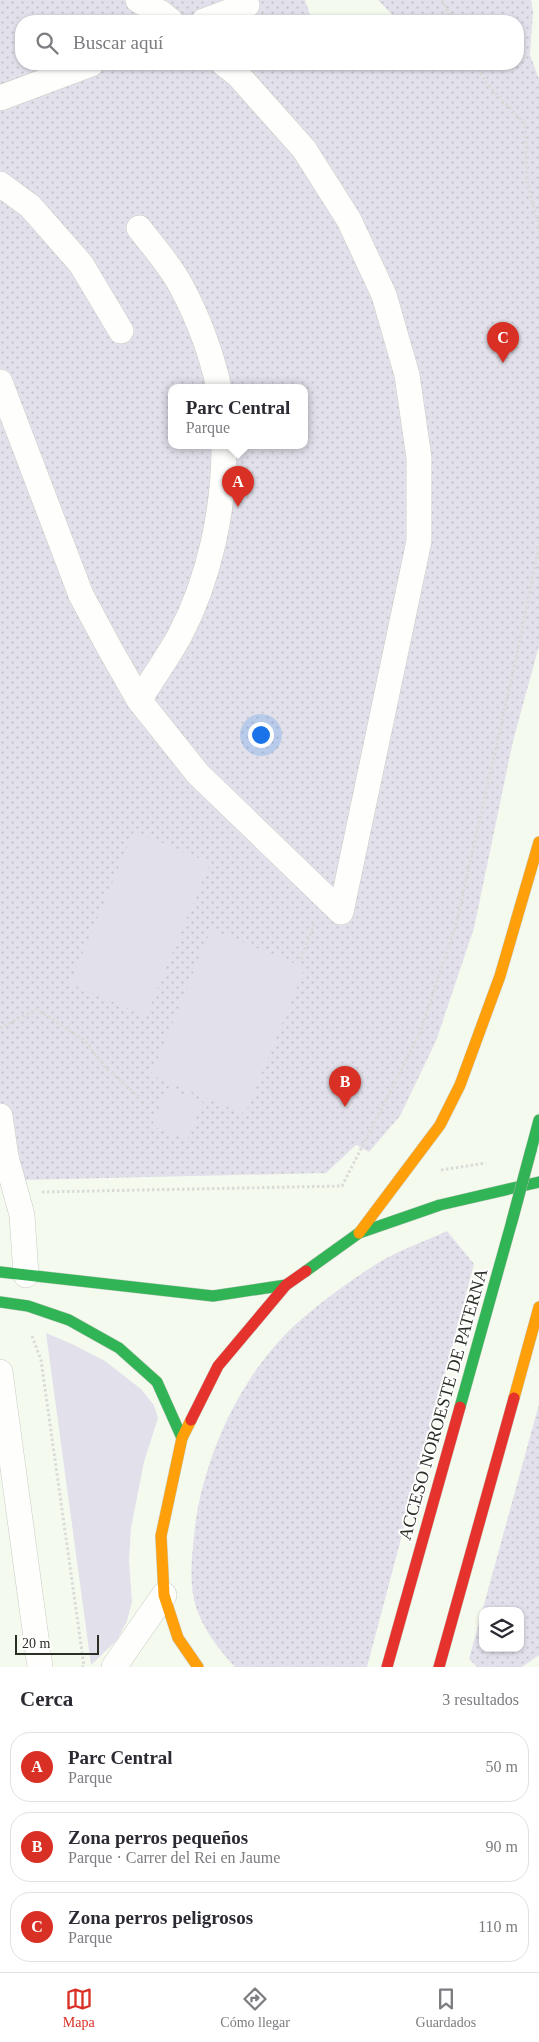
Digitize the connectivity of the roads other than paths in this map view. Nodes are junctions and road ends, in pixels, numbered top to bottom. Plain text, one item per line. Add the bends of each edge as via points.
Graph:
1 (138, 0) edge
2 (247, 6) dead end
3 (162, 15) edge
4 (221, 15) edge
5 (75, 70) edge
6 (232, 70) edge
7 (0, 98) edge
8 (0, 184) edge
9 (139, 228) dead end
10 (121, 331) dead end
11 (0, 382) edge
12 (218, 384) edge
13 (224, 449) edge
14 (139, 700) junction
15 (539, 842) edge
16 (0, 1116) edge
17 (539, 1120) edge
18 (539, 1182) edge
19 (359, 1233) junction
20 (0, 1272) edge
21 (26, 1275) junction
22 (286, 1285) junction
23 (0, 1302) edge
24 (539, 1306) edge
25 (0, 1372) edge
26 (182, 1438) junction
27 (164, 1595) junction
28 (40, 1667) edge
29 (114, 1667) edge
30 (198, 1667) edge
31 (388, 1667) edge
32 (439, 1667) edge

1 - 3 street
2 - 4 street
5 - 7 street
6 - 14 street via 304,149 349,220 384,296 407,376 419,458 419,541 341,912 198,774
8 - 10 street via 30,206 81,264
9 - 12 street via 180,283 212,357
11 - 14 street via 81,595
13 - 14 street via 221,499 211,553 180,634
15 - 19 street via 500,976 460,1085 440,1125
16 - 21 street via 6,1157 22,1215
17 - 31 street, ACCESO NOROESTE DE PATERNA, bridge
18 - 19 street via 440,1205
19 - 22 street
20 - 21 street
21 - 22 street via 213,1296
22 - 26 street via 218,1366
23 - 26 street via 28,1306 69,1320 119,1348 157,1382
24 - 32 street
25 - 28 street
26 - 27 street via 161,1536
27 - 29 street
27 - 30 street via 178,1638

